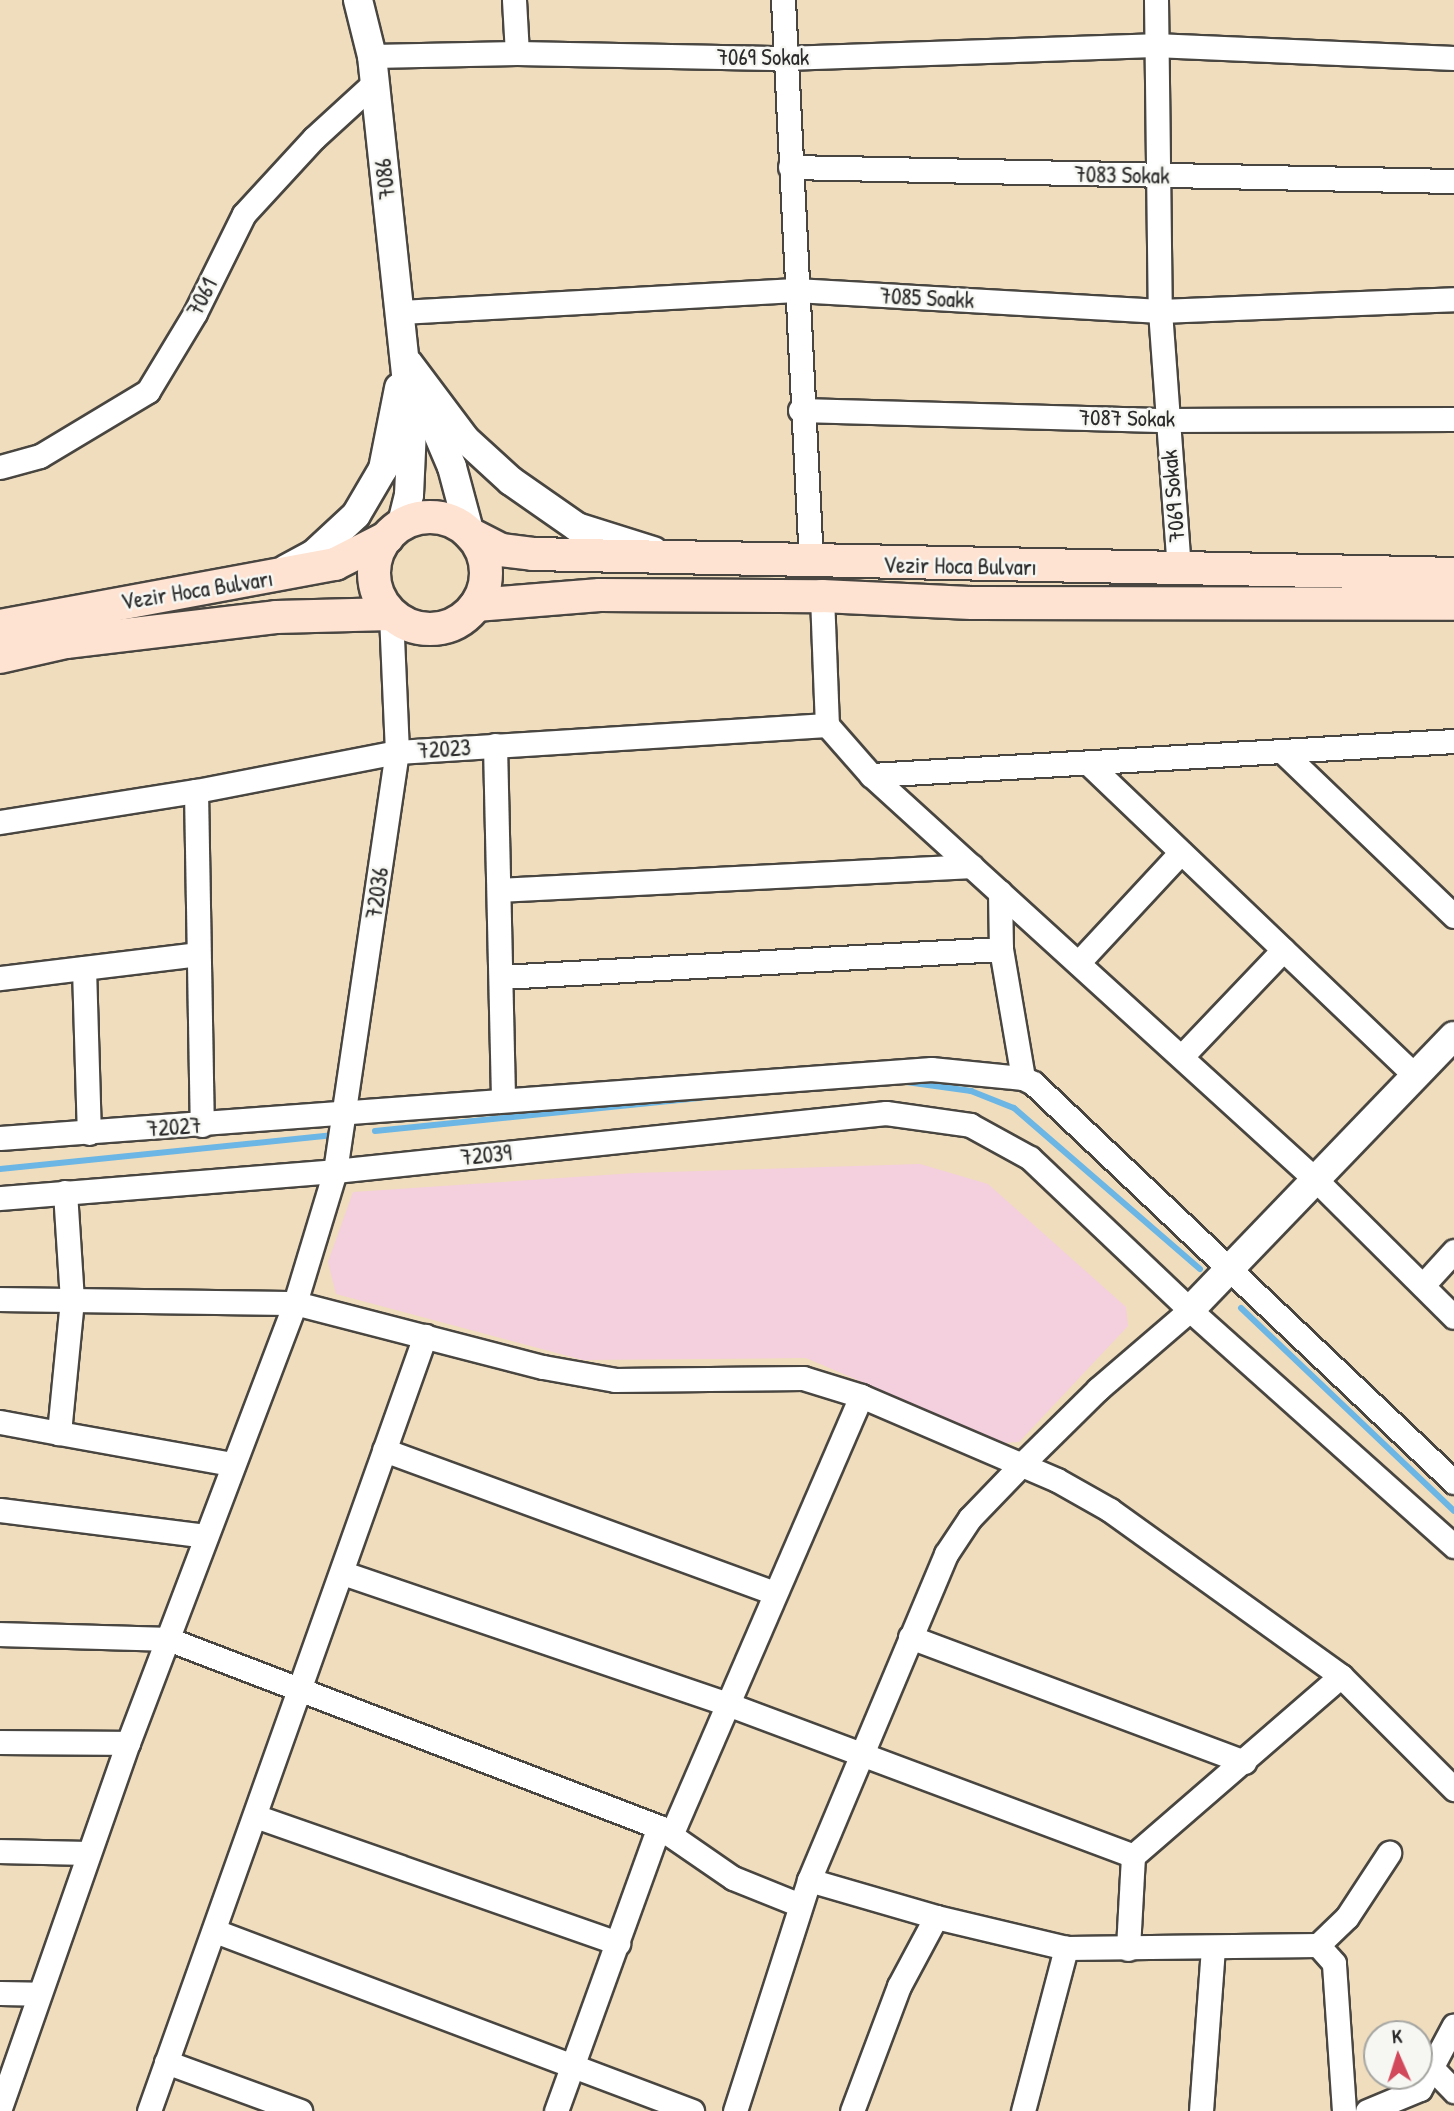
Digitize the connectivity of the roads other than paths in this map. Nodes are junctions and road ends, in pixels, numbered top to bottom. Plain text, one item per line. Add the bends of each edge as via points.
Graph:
1 (358, 0) edge
2 (514, 0) edge
3 (783, 0) edge
4 (1156, 0) edge
5 (1154, 45) junction
6 (517, 53) junction
7 (372, 56) junction
8 (785, 58) junction
9 (1454, 58) edge
10 (373, 84) junction
11 (790, 167) junction
12 (1157, 176) junction
13 (1454, 181) edge
14 (795, 290) junction
15 (1454, 299) edge
16 (1160, 310) junction
17 (401, 312) junction
18 (405, 358) junction
19 (800, 410) junction
20 (1454, 419) edge
21 (1167, 420) junction
22 (0, 467) edge
23 (394, 531) junction
24 (470, 534) junction
25 (685, 559) junction
26 (811, 563) junction
27 (1179, 570) junction
28 (1454, 574) edge
29 (265, 580) junction
30 (822, 596) junction
31 (1454, 604) edge
32 (476, 605) junction
33 (391, 614) junction
34 (0, 626) edge
35 (0, 657) edge
36 (827, 724) junction
37 (1453, 742) edge
38 (495, 745) junction
39 (397, 752) junction
40 (1285, 754) junction
41 (1090, 765) junction
42 (871, 775) junction
43 (196, 791) junction
44 (0, 822) edge
45 (1181, 852) junction
46 (971, 866) junction
47 (499, 890) junction
48 (1000, 892) junction
49 (1454, 916) edge
50 (1001, 949) junction
51 (1283, 950) junction
52 (198, 954) junction
53 (1078, 963) junction
54 (84, 968) junction
55 (501, 977) junction
56 (0, 978) edge
57 (1454, 1036) edge
58 (1184, 1054) dead end
59 (1414, 1075) junction
60 (1023, 1078) junction
61 (503, 1098) junction
62 (347, 1110) junction
63 (202, 1125) junction
64 (89, 1133) junction
65 (0, 1138) edge
66 (335, 1171) junction
67 (1316, 1180) junction
68 (65, 1192) junction
69 (0, 1198) edge
70 (1454, 1251) edge
71 (1231, 1268) junction
72 (1423, 1285) junction
73 (0, 1299) edge
74 (72, 1300) junction
75 (295, 1303) junction
76 (1190, 1310) junction
77 (1454, 1317) edge
78 (425, 1336) junction
79 (861, 1396) junction
80 (0, 1422) edge
81 (60, 1433) junction
82 (384, 1450) junction
83 (232, 1464) junction
84 (1021, 1465) junction
85 (1454, 1482) edge
86 (0, 1510) edge
87 (205, 1536) junction
88 (1454, 1546) edge
89 (343, 1573) junction
90 (775, 1593) junction
91 (0, 1634) edge
92 (910, 1637) junction
93 (168, 1639) junction
94 (1341, 1676) junction
95 (299, 1692) junction
96 (730, 1705) junction
97 (0, 1742) edge
98 (128, 1743) junction
99 (860, 1755) junction
100 (1244, 1762) junction
101 (1454, 1789) edge
102 (255, 1816) junction
103 (666, 1830) junction
104 (0, 1851) edge
105 (88, 1853) junction
106 (1389, 1853) dead end
107 (1133, 1856) junction
108 (809, 1880) junction
109 (800, 1905) junction
110 (936, 1917) junction
111 (215, 1931) junction
112 (618, 1943) junction
113 (1318, 1945) junction
114 (1066, 1948) junction
115 (1213, 1948) junction
116 (1128, 1949) junction
117 (0, 1993) edge
118 (39, 1994) junction
119 (1454, 2025) edge
120 (1433, 2061) edge
121 (166, 2062) junction
122 (573, 2066) junction
123 (1433, 2069) edge
124 (1418, 2090) edge
125 (1454, 2091) edge
126 (0, 2108) edge
127 (149, 2111) edge
128 (300, 2111) edge
129 (556, 2111) edge
130 (692, 2111) edge
131 (735, 2111) edge
132 (852, 2111) edge
133 (1023, 2111) edge
134 (1200, 2111) edge
135 (1344, 2111) edge
136 (1367, 2111) edge

1 - 7 street, 7086
2 - 6 street
3 - 8 street
4 - 5 street, 7069 Sokak
5 - 8 street, 7069 Sokak
5 - 9 street, 7069 Sokak
5 - 12 street, 7069 Sokak
6 - 7 street, 7069 Sokak
6 - 8 street, 7069 Sokak
7 - 10 street, 7086
8 - 11 street
10 - 17 street, 7086
10 - 22 street, 7061 via 314,138 244,214 195,313 148,391 40,456
11 - 12 street, 7083 Sokak
11 - 14 street
12 - 13 street, 7083 Sokak
12 - 16 street, 7069 Sokak
14 - 16 street, 7085 Soakk
14 - 17 street, 7085 Soakk
14 - 19 street
15 - 16 street, 7085 Soakk
16 - 21 street, 7069 Sokak
17 - 18 street, 7086
18 - 23 street, 7086 via 412,429 409,495
18 - 24 street via 452,467
18 - 25 street via 466,439 511,481 577,527
18 - 29 street via 383,469 356,515 314,554
19 - 21 street, 7087 Sokak
19 - 26 street
20 - 21 street, 7087 Sokak
21 - 27 street, 7069 Sokak
23 - 24 main road via 435,518
23 - 29 main road, Vezir Hoca Bulvarı via 335,564
23 - 33 main road via 378,551 375,585
24 - 25 main road, Vezir Hoca Bulvarı via 501,550
24 - 32 main road via 486,568
25 - 26 main road, Vezir Hoca Bulvarı
26 - 27 main road, Vezir Hoca Bulvarı
27 - 28 main road, Vezir Hoca Bulvarı
29 - 34 main road, Vezir Hoca Bulvarı
30 - 31 main road, Vezir Hoca Bulvarı via 973,603
30 - 32 main road, Vezir Hoca Bulvarı via 600,595
30 - 36 street
32 - 33 main road via 445,627 416,627
33 - 35 main road, Vezir Hoca Bulvarı via 276,617 66,642
33 - 39 street, 72036
36 - 38 street, 72023
36 - 42 street
37 - 40 street
38 - 39 street, 72023
38 - 47 street
39 - 43 street, 72023
39 - 62 street, 72036
40 - 41 street
40 - 49 street
41 - 42 street
41 - 45 street
42 - 46 street
43 - 44 street, 72023
43 - 52 street
45 - 51 street
45 - 53 street
46 - 47 street
46 - 48 street
47 - 55 street
48 - 50 street
48 - 53 street
50 - 55 street
50 - 60 street
51 - 58 street
51 - 59 street
52 - 54 street
52 - 63 street
53 - 67 street
54 - 56 street
54 - 64 street
55 - 61 street
57 - 59 street
59 - 67 street
60 - 61 street, 72027 via 931,1069
60 - 71 street
61 - 62 street, 72027
62 - 63 street, 72027
62 - 66 street, 72036
63 - 64 street, 72027
64 - 65 street, 72027
66 - 68 street, 72039
66 - 75 street, 72036
66 - 76 street, 72039 via 886,1112 970,1125 1030,1158
67 - 71 street
67 - 72 street
68 - 69 street, 72039
68 - 74 street
70 - 72 street
71 - 76 street
71 - 85 street
72 - 77 street
73 - 74 street
74 - 75 street
74 - 81 street
75 - 78 street
75 - 83 street, 72036
76 - 84 street via 1098,1389
76 - 88 street
78 - 79 street via 615,1380 803,1378
78 - 82 street
79 - 84 street
79 - 90 street
80 - 81 street
81 - 83 street
82 - 89 street
82 - 90 street
83 - 87 street, 72036
84 - 92 street via 957,1536
84 - 94 street via 1110,1510
86 - 87 street
87 - 93 street, 72036
89 - 95 street
89 - 96 street
90 - 96 street
91 - 93 street
92 - 99 street
92 - 100 street
93 - 95 street
93 - 98 street, 72036
94 - 100 street
94 - 101 street
95 - 102 street
95 - 103 street
96 - 99 street
96 - 103 street
97 - 98 street
98 - 105 street, 72036
99 - 107 street
99 - 108 street
100 - 107 street
102 - 111 street
102 - 112 street
103 - 109 street via 733,1878
103 - 112 street
104 - 105 street
105 - 118 street, 72036
106 - 113 street via 1348,1917
107 - 116 street
108 - 109 street
108 - 110 street
109 - 131 street
110 - 114 street
110 - 132 street via 899,1986
111 - 121 street
111 - 122 street
112 - 122 street
113 - 115 street
113 - 135 street via 1334,1963
114 - 116 street
114 - 133 street
115 - 116 street
115 - 134 street
117 - 118 street
118 - 126 street, 72036
119 - 120 street
121 - 127 street
121 - 128 street
122 - 129 street
122 - 130 street
123 - 125 street
124 - 136 street

